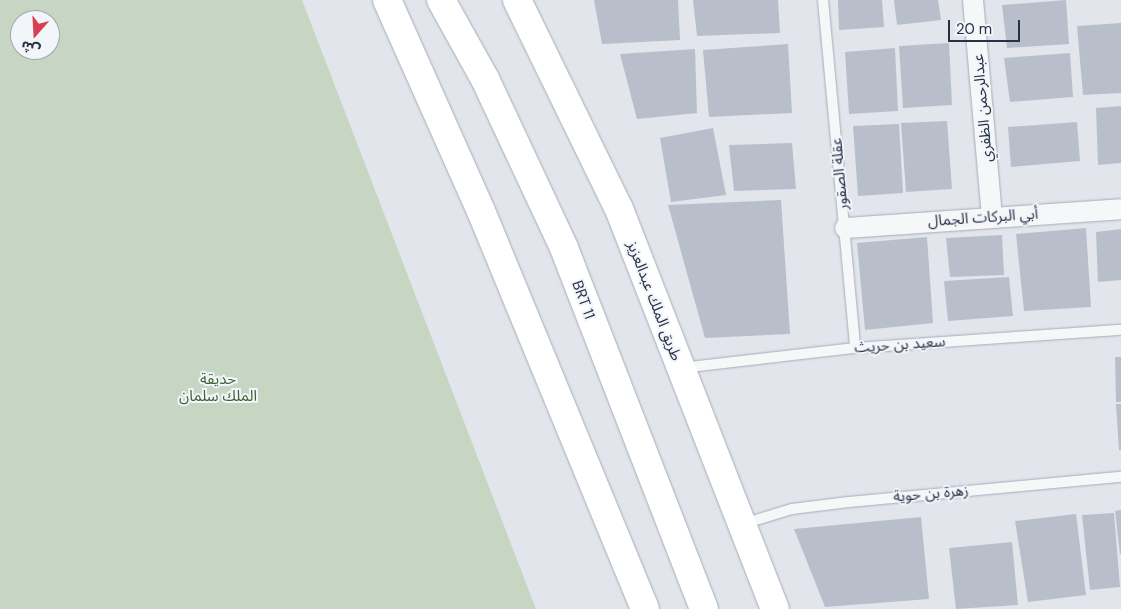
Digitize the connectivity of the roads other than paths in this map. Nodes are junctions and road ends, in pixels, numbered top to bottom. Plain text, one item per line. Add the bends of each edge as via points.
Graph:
1 (387, 0) edge
2 (442, 0) edge
3 (517, 0) edge
4 (823, 0) edge
5 (973, 0) edge
6 (1121, 209) edge
7 (992, 217) junction
8 (845, 228) junction
9 (1121, 330) edge
10 (855, 348) junction
11 (680, 368) junction
12 (1121, 477) edge
13 (743, 524) junction
14 (645, 609) edge
15 (704, 609) edge
16 (775, 609) edge

1 - 14 main road via 481,212
2 - 15 main road, BRT 11 via 485,79 564,248
3 - 11 main road, طريق الملك عبدالعزيز via 619,209
4 - 8 lane, عقلة الصقور
5 - 7 street, عبدالرحمن الظفري
6 - 7 street, أبي البركات الجمال
7 - 8 street, أبي البركات الجمال
8 - 10 lane, عقلة الصقور
9 - 10 lane, سعيد بن حريث
10 - 11 lane, سعيد بن حريث
11 - 13 main road, طريق الملك عبدالعزيز
12 - 13 lane, زهرة بن حوية via 792,509
13 - 16 main road, طريق الملك عبدالعزيز

